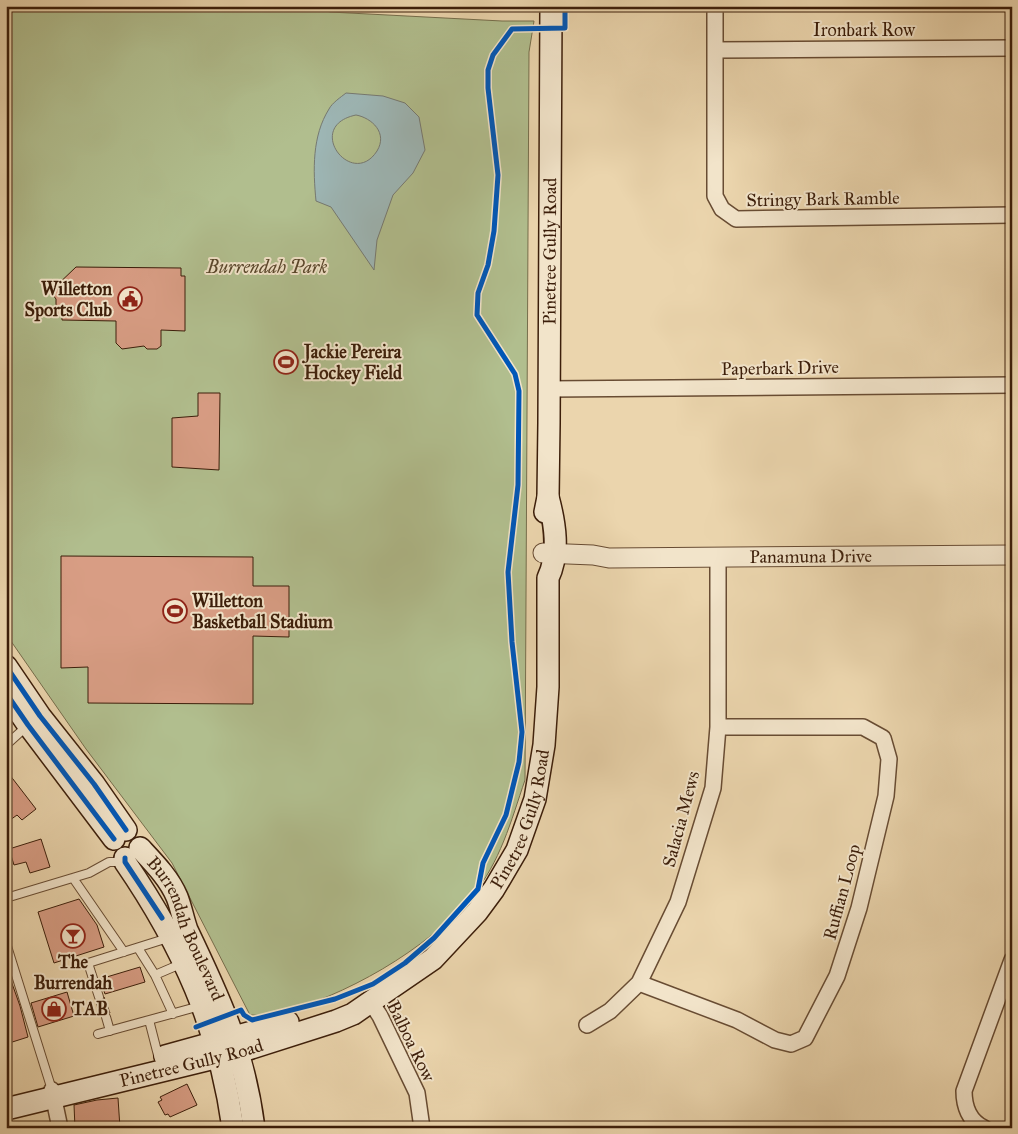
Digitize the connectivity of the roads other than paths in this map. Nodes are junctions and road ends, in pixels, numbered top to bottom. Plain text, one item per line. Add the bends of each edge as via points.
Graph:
1 (551, 6) edge
2 (715, 6) edge
3 (1012, 48) edge
4 (716, 50) junction
5 (1012, 215) edge
6 (1012, 385) edge
7 (549, 389) junction
8 (1012, 555) edge
9 (718, 557) junction
10 (548, 563) junction
11 (6, 666) edge
12 (6, 693) edge
13 (34, 721) junction
14 (718, 727) junction
15 (6, 745) edge
16 (130, 856) junction
17 (73, 878) junction
18 (6, 898) edge
19 (172, 936) junction
20 (6, 943) edge
21 (138, 948) junction
22 (124, 952) junction
23 (1012, 960) edge
24 (184, 962) junction
25 (155, 975) junction
26 (639, 983) junction
27 (99, 997) dead end
28 (370, 1001) junction
29 (202, 1006) junction
30 (173, 1014) junction
31 (106, 1017) dead end
32 (149, 1020) junction
33 (586, 1025) dead end
34 (110, 1031) junction
35 (98, 1034) dead end
36 (227, 1047) junction
37 (160, 1064) junction
38 (52, 1091) junction
39 (6, 1096) edge
40 (6, 1109) edge
41 (60, 1128) edge
42 (233, 1128) edge
43 (254, 1128) edge
44 (422, 1128) edge
45 (984, 1128) edge

1 - 7 main road, Pinetree Gully Road
2 - 4 street, Stringy Bark Ramble
3 - 4 street, Ironbark Row
4 - 5 street, Stringy Bark Ramble via 715,196 722,209 736,218
6 - 7 street, Paperbark Drive
7 - 10 main road, Pinetree Gully Road via 548,497 555,523
8 - 9 street, Panamuna Drive
9 - 10 street, Panamuna Drive via 609,558 593,555
9 - 14 street, Salacia Mews
10 - 28 main road, Pinetree Gully Road via 548,687 544,745 535,799 517,850 477,912 446,946 404,981
11 - 13 main road
12 - 13 main road
13 - 15 lane
13 - 16 main road via 120,834 115,850
14 - 26 street, Salacia Mews via 713,788 678,902
14 - 26 street, Ruffian Loop via 863,727 883,738 889,759 886,796 859,908 837,976 804,1038 791,1044
16 - 17 lane
16 - 19 main road, Burrendah Boulevard
16 - 36 main road, Burrendah Boulevard via 157,866 177,897 186,928 225,1009
17 - 18 lane
17 - 22 lane
19 - 21 lane
19 - 24 main road, Burrendah Boulevard
20 - 38 lane
21 - 22 lane
21 - 25 lane
22 - 27 lane via 86,964
23 - 45 street via 964,1091 964,1107
24 - 25 lane
24 - 29 main road, Burrendah Boulevard
25 - 30 lane
26 - 33 street, Salacia Mews via 610,1011
28 - 36 main road, Pinetree Gully Road via 353,1014
28 - 44 street, Balboa Row via 417,1093
29 - 30 lane
29 - 36 main road, Burrendah Boulevard
30 - 32 lane
31 - 34 lane
32 - 34 lane
32 - 37 lane
34 - 35 lane
36 - 37 main road, Pinetree Gully Road
36 - 42 main road, Burrendah Boulevard
36 - 43 main road, Burrendah Boulevard via 245,1072
37 - 38 main road, Pinetree Gully Road
38 - 39 main road, Pinetree Gully Road
38 - 40 main road, Pinetree Gully Road
38 - 41 street

